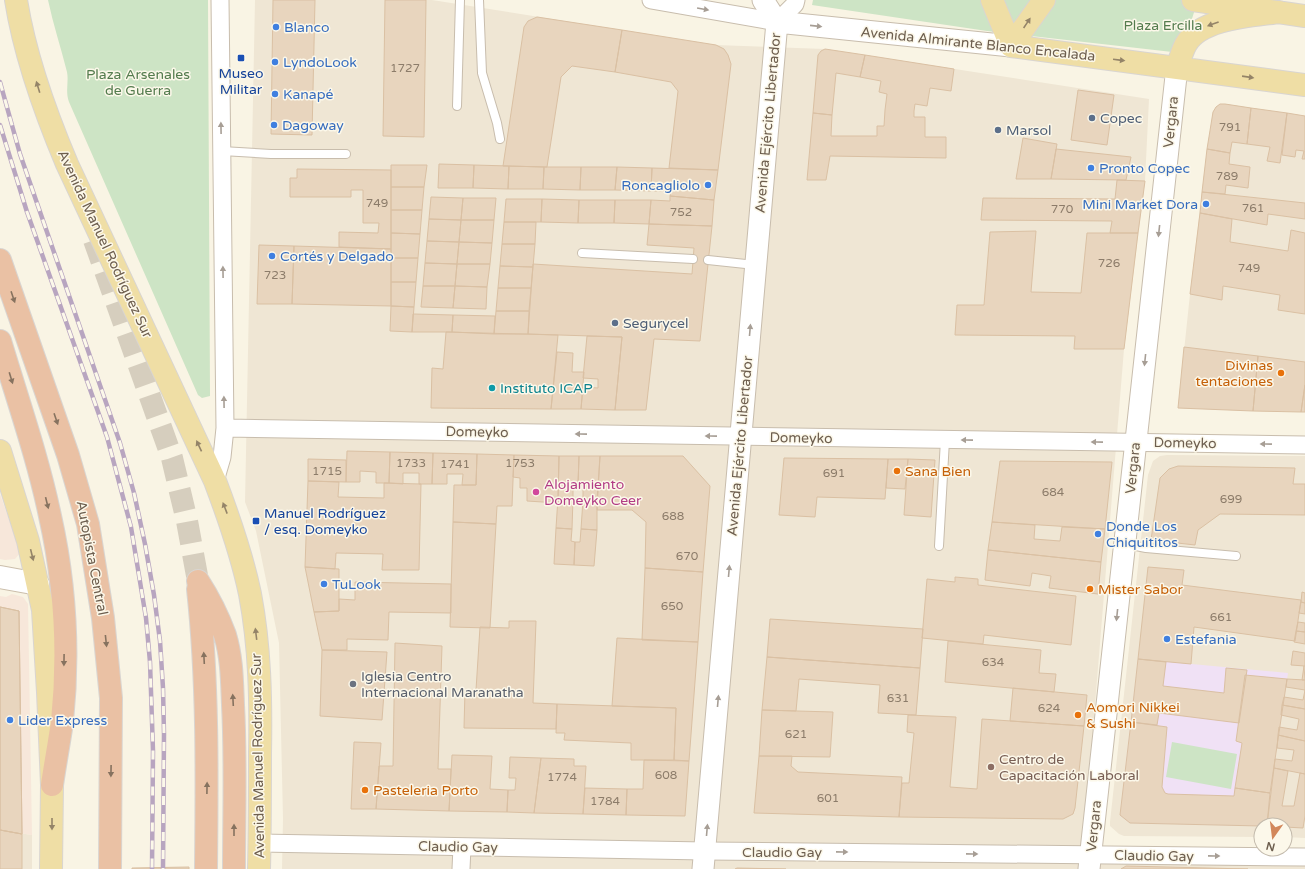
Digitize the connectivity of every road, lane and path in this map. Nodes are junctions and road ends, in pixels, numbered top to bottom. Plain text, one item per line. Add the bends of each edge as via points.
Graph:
1 (16, 0) edge
2 (220, 0) edge
3 (460, 0) edge
4 (480, 0) edge
5 (650, 0) edge
6 (763, 0) edge
7 (796, 0) edge
8 (992, 0) edge
9 (1044, 0) edge
10 (1193, 0) edge
11 (1279, 12) junction
12 (1305, 16) edge
13 (777, 22) junction
14 (1011, 46) junction
15 (1177, 67) junction
16 (1305, 85) edge
17 (457, 106) dead end
18 (500, 139) dead end
19 (222, 151) junction
20 (346, 154) dead end
21 (582, 253) dead end
22 (693, 259) dead end
23 (0, 260) edge
24 (708, 260) dead end
25 (756, 265) junction
26 (0, 341) edge
27 (225, 428) junction
28 (741, 437) junction
29 (945, 440) junction
30 (1136, 443) junction
31 (1305, 445) edge
32 (0, 451) edge
33 (215, 481) junction
34 (1125, 544) junction
35 (940, 546) dead end
36 (1236, 556) dead end
37 (0, 577) edge
38 (38, 584) junction
39 (52, 785) junction
40 (260, 843) junction
41 (462, 847) junction
42 (1305, 857) edge
43 (704, 860) edge
44 (1090, 862) edge
45 (52, 869) edge
46 (110, 869) edge
47 (206, 869) edge
48 (234, 869) edge
49 (259, 869) edge
50 (461, 869) edge

33 -> 1 main road, Avenida Manuel Rodríguez Sur via 50,124 28,52
19 -> 2 street
3 - 17 lane
4 - 18 lane via 482,73
5 -> 13 street, Avenida Almirante Blanco Encalada
6 - 13 street
7 - 13 street
8 - 14 main road
14 -> 9 main road
10 - 11 main road
11 - 12 main road
11 -> 15 main road via 1216,22 1205,27 1186,44
13 -> 14 street, Avenida Almirante Blanco Encalada
13 - 25 street, Avenida Ejército Libertador
14 -> 15 main road, Avenida Almirante Blanco Encalada
15 -> 16 main road, Avenida Almirante Blanco Encalada
15 -> 30 street, Vergara
19 - 20 lane
27 -> 19 street
21 - 22 lane
23 -> 46 highway, Autopista Central via 68,455 88,524 103,618 111,698
24 - 25 lane
28 -> 25 street, Avenida Ejército Libertador
26 -> 39 highway via 42,481 57,553 63,601 62,721
28 -> 27 street, Domeyko
27 - 33 street via 222,457
28 - 29 street, Domeyko
43 -> 28 street, Avenida Ejército Libertador
30 -> 29 street, Domeyko
29 - 35 lane
31 -> 30 street, Domeyko
30 - 34 street, Vergara
32 -> 38 main road
40 -> 33 main road, Avenida Manuel Rodríguez Sur via 261,699 255,629 241,556
34 - 36 lane
34 -> 44 street, Vergara
37 - 38 main road
38 - 39 main road via 45,637
39 -> 45 main road
40 - 41 street, Claudio Gay
40 - 49 main road, Avenida Manuel Rodríguez Sur
41 - 43 street, Claudio Gay
41 - 50 street
44 -> 42 street, Claudio Gay
43 -> 44 street, Claudio Gay
47 - 48 highway via 207,724 198,581 218,616 231,663 234,724

